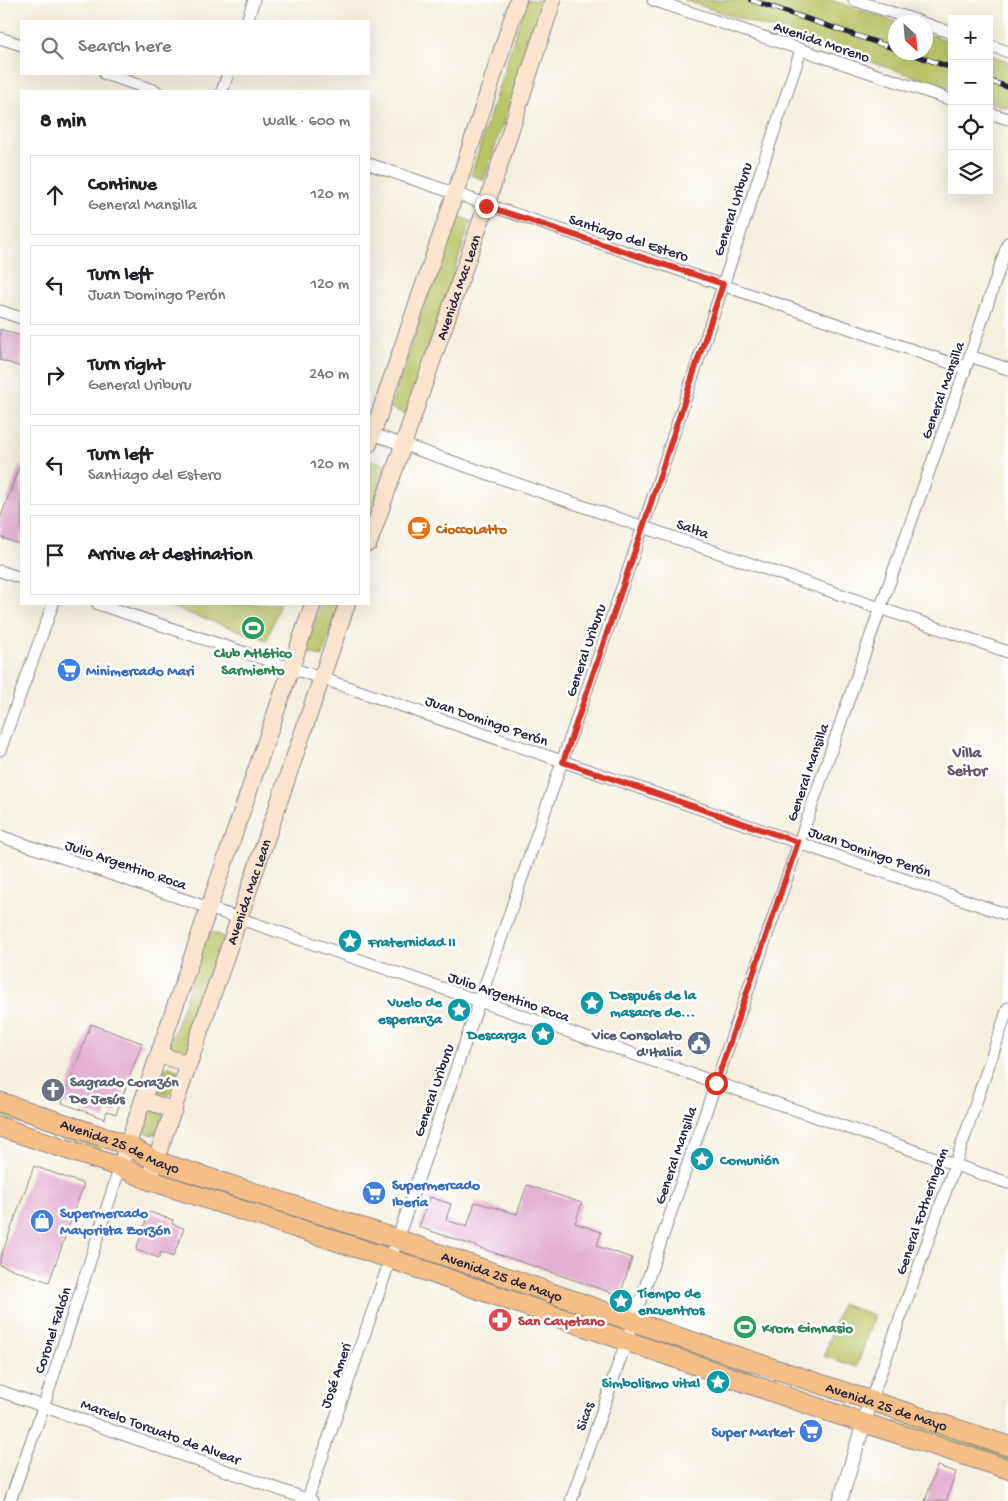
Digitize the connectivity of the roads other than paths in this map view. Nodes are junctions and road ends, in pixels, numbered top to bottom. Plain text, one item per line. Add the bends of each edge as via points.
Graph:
1 (254, 0) edge
2 (518, 0) edge
3 (553, 0) edge
4 (653, 0) edge
5 (854, 0) edge
6 (900, 15) edge
7 (247, 20) edge
8 (933, 26) edge
9 (948, 32) edge
10 (0, 38) edge
11 (20, 45) edge
12 (993, 46) edge
13 (801, 50) junction
14 (1008, 52) edge
15 (108, 75) edge
16 (228, 75) edge
17 (153, 90) edge
18 (222, 90) edge
19 (948, 99) edge
20 (993, 114) edge
21 (1008, 119) edge
22 (370, 164) edge
23 (455, 194) junction
24 (486, 206) junction
25 (1008, 243) edge
26 (723, 284) junction
27 (0, 310) edge
28 (20, 318) edge
29 (970, 356) junction
30 (965, 368) junction
31 (1008, 368) edge
32 (370, 437) edge
33 (404, 446) junction
34 (643, 527) junction
35 (370, 541) edge
36 (0, 571) edge
37 (20, 578) edge
38 (53, 605) edge
39 (101, 605) edge
40 (313, 605) edge
41 (347, 605) edge
42 (880, 609) junction
43 (1008, 652) edge
44 (291, 668) junction
45 (321, 678) junction
46 (0, 750) edge
47 (563, 762) junction
48 (0, 836) edge
49 (798, 842) junction
50 (209, 909) junction
51 (1008, 915) edge
52 (238, 919) junction
53 (479, 1002) junction
54 (1008, 1008) edge
55 (159, 1055) junction
56 (189, 1064) junction
57 (716, 1083) junction
58 (143, 1100) junction
59 (0, 1102) edge
60 (174, 1110) junction
61 (0, 1127) edge
62 (127, 1145) junction
63 (156, 1162) junction
64 (955, 1165) junction
65 (120, 1167) junction
66 (149, 1180) junction
67 (1008, 1183) edge
68 (397, 1239) junction
69 (391, 1259) junction
70 (634, 1320) junction
71 (626, 1341) junction
72 (0, 1390) edge
73 (871, 1400) junction
74 (44, 1405) junction
75 (864, 1424) junction
76 (1008, 1446) edge
77 (1008, 1469) edge
78 (10, 1501) edge
79 (309, 1501) edge
80 (571, 1501) edge
81 (840, 1501) edge

1 - 7 street
2 - 23 main road
3 - 24 main road, Avenida Mac Lean
4 - 13 street, Avenida Moreno
5 - 6 street
8 - 9 street
10 - 11 street
12 - 14 street
13 - 19 street, Avenida Moreno
13 - 26 street, General Uriburu
15 - 17 street
16 - 18 street
20 - 21 street
22 - 23 street, Santiago del Estero
23 - 24 street, Santiago del Estero
23 - 32 main road
24 - 26 street, Santiago del Estero
24 - 33 main road, Avenida Mac Lean
25 - 29 street, General Mansilla
26 - 30 street, Santiago del Estero
26 - 34 street, General Uriburu
27 - 28 street
29 - 30 street, General Mansilla
29 - 31 street
30 - 42 street, General Mansilla
32 - 33 street, Salta
33 - 34 street, Salta
33 - 35 main road, Avenida Mac Lean
34 - 42 street, Salta
34 - 47 street, General Uriburu
36 - 37 street
38 - 46 street
39 - 44 street, Juan Domingo Perón
40 - 44 main road, Avenida Mac Lean
41 - 45 main road, Avenida Mac Lean
42 - 43 street, Salta
42 - 49 street, General Mansilla
44 - 45 street, Juan Domingo Perón
44 - 50 main road, Avenida Mac Lean
45 - 47 street, Juan Domingo Perón
45 - 52 main road, Avenida Mac Lean
47 - 49 street, Juan Domingo Perón
47 - 53 street, General Uriburu
48 - 50 street, Julio Argentino Roca
49 - 51 street, Juan Domingo Perón
49 - 57 street, General Mansilla
50 - 52 street, Julio Argentino Roca
50 - 55 main road, Avenida Mac Lean
52 - 53 street, Julio Argentino Roca
52 - 56 main road, Avenida Mac Lean
53 - 57 street, Julio Argentino Roca
53 - 68 street, General Uriburu
54 - 64 street, General Fotheringam
55 - 56 main road
55 - 58 main road, Avenida Mac Lean
56 - 60 main road, Avenida Mac Lean
57 - 64 street, Julio Argentino Roca
57 - 70 street, General Mansilla
58 - 60 main road
58 - 62 main road, Avenida Mac Lean
59 - 62 main road, Avenida 25 de Mayo
60 - 63 main road, Avenida Mac Lean
61 - 65 main road, Avenida 25 de Mayo
62 - 63 main road, Avenida 25 de Mayo
62 - 65 main road, Avenida Mac Lean
63 - 66 main road, Avenida Mac Lean
63 - 68 main road, Avenida 25 de Mayo
64 - 67 street, Julio Argentino Roca
64 - 73 street, General Fotheringam
65 - 66 main road, Avenida 25 de Mayo
65 - 74 street, Coronel Falcón
66 - 69 main road, Avenida 25 de Mayo
68 - 69 street, General Uriburu
68 - 70 main road, Avenida 25 de Mayo
69 - 71 main road, Avenida 25 de Mayo
69 - 79 street, José Ameri
70 - 71 street, General Mansilla
70 - 73 main road, Avenida 25 de Mayo
71 - 75 main road, Avenida 25 de Mayo
71 - 80 street, Sicas
72 - 74 street, Marcelo Torcuato de Alvear
73 - 75 street, General Fotheringam
73 - 76 main road, Avenida 25 de Mayo
74 - 78 street, Coronel Falcón
74 - 79 street, Marcelo Torcuato de Alvear
75 - 77 main road, Avenida 25 de Mayo
75 - 81 street, General Fotheringam

